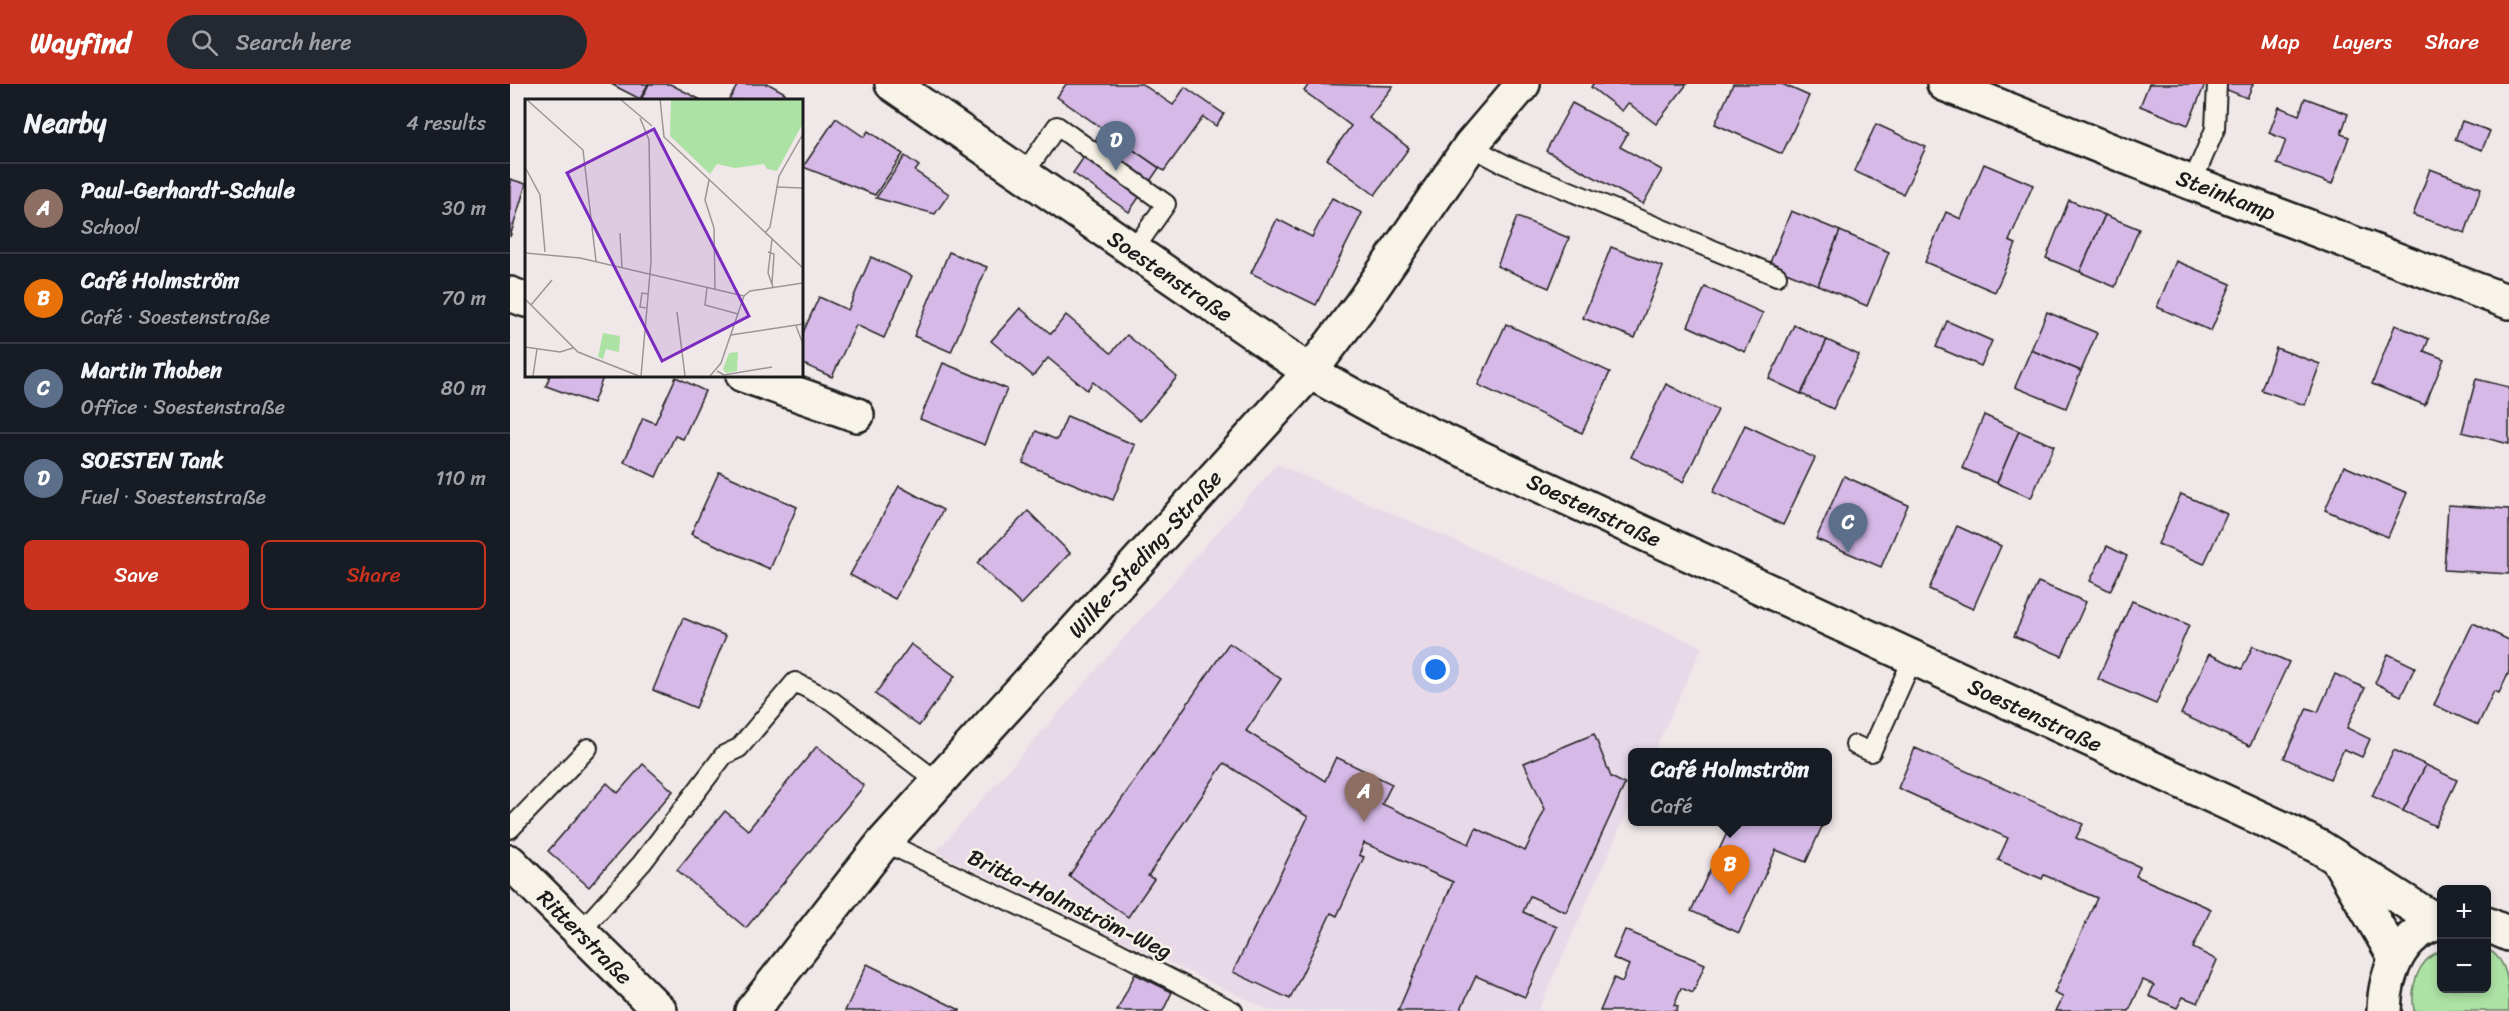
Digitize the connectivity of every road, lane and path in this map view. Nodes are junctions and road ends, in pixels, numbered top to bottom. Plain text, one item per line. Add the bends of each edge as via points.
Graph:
1 (892, 84) edge
2 (1523, 84) edge
3 (1944, 84) edge
4 (2217, 84) edge
5 (1470, 146) junction
6 (1023, 175) junction
7 (2192, 183) junction
8 (1133, 251) junction
9 (1777, 276) dead end
10 (510, 294) edge
11 (525, 300) edge
12 (2509, 302) edge
13 (1310, 372) junction
14 (746, 376) edge
15 (857, 415) dead end
16 (1912, 658) junction
17 (1855, 745) dead end
18 (588, 748) dead end
19 (938, 782) junction
20 (510, 829) edge
21 (884, 842) junction
22 (2338, 861) junction
23 (510, 862) edge
24 (2437, 920) edge
25 (2437, 924) edge
26 (2491, 926) edge
27 (580, 932) junction
28 (2509, 934) edge
29 (2396, 957) junction
30 (660, 1011) edge
31 (752, 1011) edge
32 (1233, 1011) edge
33 (2384, 1011) edge

1 - 6 street, Soestenstraße
2 - 5 street, Wilke-Steding-Straße
3 - 7 street, Steinkamp
4 - 7 lane via 2215,129
5 - 9 lane via 1504,164
5 - 13 street, Wilke-Steding-Straße
6 - 8 street, Soestenstraße
6 - 8 lane via 1057,126 1166,204
7 - 12 street, Steinkamp
8 - 13 street, Soestenstraße
10 - 11 street
13 - 16 street, Soestenstraße via 1390,416
13 - 19 street, Wilke-Steding-Straße
14 - 15 street
16 - 17 lane via 1871,752
16 - 22 street, Soestenstraße via 2254,816 2321,848
18 - 20 lane
19 - 21 street, Wilke-Steding-Straße
19 - 27 lane via 832,701 795,682 740,748 724,755 642,863
21 - 31 street, Wilke-Steding-Straße
21 - 32 lane, Britta-Holmström-Weg
22 - 24 street, Soestenstraße
22 - 29 street, Soestenstraße
23 - 27 street, Ritterstraße
25 - 29 street via 2408,941
26 - 28 street
27 - 30 street, Ritterstraße
29 - 33 street via 2384,993

